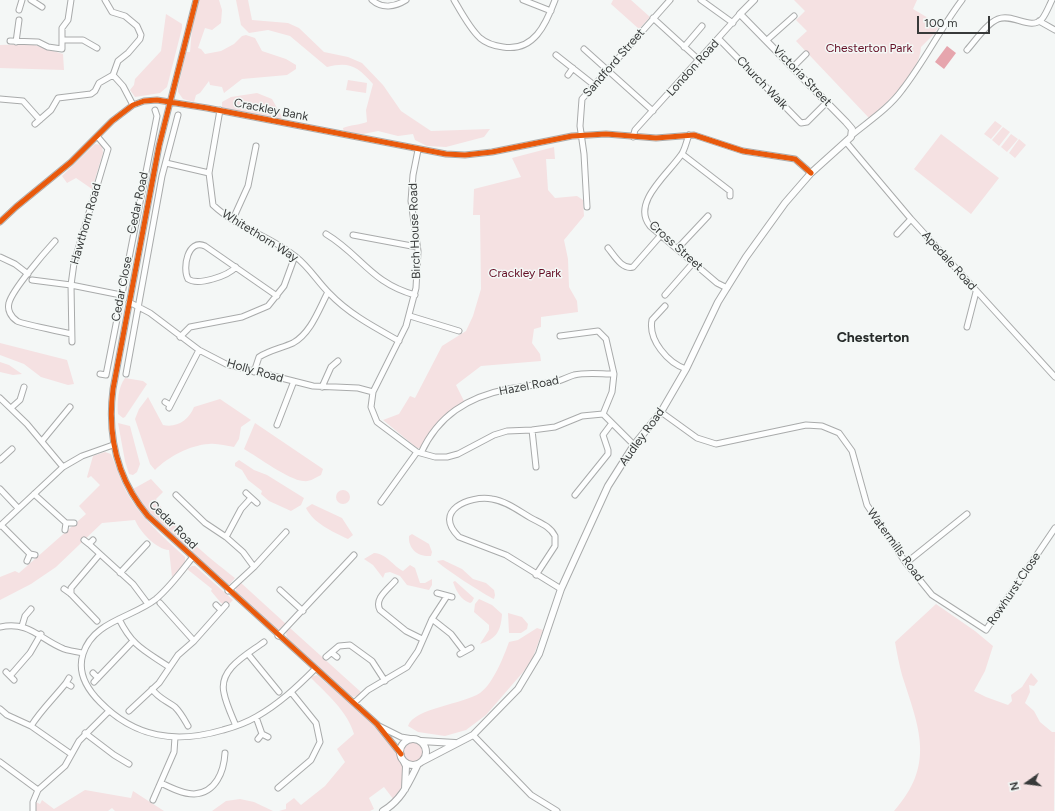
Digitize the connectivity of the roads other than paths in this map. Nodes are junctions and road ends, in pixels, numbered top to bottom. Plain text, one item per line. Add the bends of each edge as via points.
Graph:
1 (22, 0) edge
2 (31, 0) edge
3 (71, 0) edge
4 (104, 0) edge
5 (196, 0) edge
6 (372, 0) edge
7 (406, 0) edge
8 (454, 0) edge
9 (523, 0) edge
10 (556, 0) edge
11 (670, 0) edge
12 (700, 0) edge
13 (754, 0) edge
14 (962, 0) edge
15 (1052, 0) edge
16 (42, 7) dead end
17 (19, 10) dead end
18 (551, 11) junction
19 (740, 14) junction
20 (794, 16) dead end
21 (653, 18) junction
22 (19, 20) dead end
23 (1039, 21) junction
24 (733, 23) junction
25 (702, 26) dead end
26 (1055, 30) edge
27 (719, 39) junction
28 (62, 40) junction
29 (767, 40) junction
30 (10, 42) dead end
31 (16, 42) junction
32 (684, 47) junction
33 (97, 48) dead end
34 (584, 49) dead end
35 (62, 50) junction
36 (70, 50) dead end
37 (967, 50) dead end
38 (806, 54) dead end
39 (556, 55) dead end
40 (699, 60) junction
41 (793, 67) junction
42 (573, 68) junction
43 (607, 70) junction
44 (113, 75) junction
45 (568, 75) dead end
46 (594, 85) junction
47 (0, 98) edge
48 (170, 102) junction
49 (827, 102) junction
50 (133, 105) junction
51 (155, 110) dead end
52 (220, 110) junction
53 (653, 111) junction
54 (176, 117) dead end
55 (40, 120) junction
56 (35, 124) dead end
57 (581, 135) junction
58 (689, 135) junction
59 (852, 135) junction
60 (97, 136) junction
61 (633, 137) junction
62 (846, 142) junction
63 (256, 146) dead end
64 (418, 150) junction
65 (682, 154) junction
66 (166, 162) junction
67 (209, 173) junction
68 (811, 174) junction
69 (730, 196) dead end
70 (587, 207) dead end
71 (137, 216) junction
72 (708, 216) dead end
73 (145, 218) junction
74 (233, 219) junction
75 (911, 219) junction
76 (0, 222) edge
77 (326, 234) dead end
78 (898, 234) dead end
79 (353, 235) dead end
80 (661, 235) junction
81 (54, 241) dead end
82 (417, 247) junction
83 (608, 248) dead end
84 (677, 249) junction
85 (295, 256) junction
86 (0, 257) edge
87 (693, 263) junction
88 (236, 267) junction
89 (28, 274) junction
90 (35, 280) dead end
91 (71, 285) junction
92 (727, 288) junction
93 (328, 292) junction
94 (976, 292) junction
95 (121, 295) junction
96 (415, 295) junction
97 (665, 295) dead end
98 (277, 296) junction
99 (129, 302) junction
100 (139, 306) junction
101 (665, 306) dead end
102 (410, 316) junction
103 (966, 327) dead end
104 (459, 330) dead end
105 (71, 334) junction
106 (560, 336) dead end
107 (180, 337) junction
108 (399, 341) junction
109 (72, 342) dead end
110 (199, 350) junction
111 (338, 361) dead end
112 (686, 369) junction
113 (125, 372) dead end
114 (254, 372) junction
115 (100, 374) dead end
116 (614, 374) junction
117 (1055, 377) edge
118 (294, 381) junction
119 (24, 387) dead end
120 (322, 387) junction
121 (373, 392) junction
122 (0, 398) edge
123 (165, 402) dead end
124 (70, 407) dead end
125 (11, 408) junction
126 (661, 412) junction
127 (603, 414) junction
128 (612, 423) junction
129 (277, 425) dead end
130 (532, 430) junction
131 (42, 441) junction
132 (113, 445) junction
133 (634, 445) junction
134 (12, 449) dead end
135 (419, 453) junction
136 (0, 460) edge
137 (63, 467) junction
138 (536, 467) dead end
139 (0, 489) edge
140 (246, 493) dead end
141 (34, 494) junction
142 (176, 495) dead end
143 (575, 496) dead end
144 (251, 498) junction
145 (381, 502) dead end
146 (257, 503) dead end
147 (18, 508) junction
148 (967, 514) dead end
149 (66, 523) junction
150 (74, 523) dead end
151 (1, 525) edge
152 (1055, 528) edge
153 (65, 530) dead end
154 (286, 532) dead end
155 (226, 537) junction
156 (84, 540) dead end
157 (93, 540) dead end
158 (89, 544) junction
159 (147, 544) dead end
160 (99, 555) junction
161 (354, 556) dead end
162 (192, 558) junction
163 (27, 561) dead end
164 (906, 563) junction
165 (254, 567) junction
166 (120, 573) junction
167 (536, 575) junction
168 (394, 581) dead end
169 (64, 589) dead end
170 (560, 589) junction
171 (280, 590) dead end
172 (228, 591) junction
173 (437, 593) dead end
174 (71, 594) junction
175 (160, 603) dead end
176 (148, 604) junction
177 (216, 605) dead end
178 (226, 605) dead end
179 (31, 609) dead end
180 (221, 610) junction
181 (303, 611) junction
182 (119, 618) junction
183 (97, 620) dead end
184 (432, 620) junction
185 (22, 626) junction
186 (0, 627) edge
187 (986, 630) joint
188 (41, 634) junction
189 (278, 636) junction
190 (422, 639) junction
191 (194, 641) junction
192 (132, 642) junction
193 (264, 642) dead end
194 (471, 648) dead end
195 (83, 653) junction
196 (332, 653) junction
197 (248, 654) junction
198 (326, 657) dead end
199 (337, 657) dead end
200 (169, 667) junction
201 (315, 669) junction
202 (93, 673) dead end
203 (10, 676) dead end
204 (385, 681) junction
205 (69, 682) dead end
206 (152, 689) junction
207 (279, 692) dead end
208 (291, 692) junction
209 (354, 703) junction
210 (0, 709) edge
211 (109, 711) junction
212 (129, 711) dead end
213 (256, 717) junction
214 (377, 724) junction
215 (32, 726) junction
216 (188, 726) dead end
217 (236, 726) junction
218 (85, 733) junction
219 (473, 735) junction
220 (263, 736) dead end
221 (175, 737) junction
222 (413, 739) junction
223 (421, 741) junction
224 (459, 743) junction
225 (225, 753) dead end
226 (71, 754) junction
227 (401, 756) junction
228 (0, 762) edge
229 (420, 763) junction
230 (129, 764) dead end
231 (161, 783) junction
232 (282, 788) dead end
233 (38, 790) junction
234 (404, 790) junction
235 (153, 800) dead end
236 (33, 811) edge
237 (383, 811) edge
238 (557, 811) edge

1 - 17 street
2 - 16 street
3 - 28 street via 68,20 62,28
4 - 44 street via 112,12 125,16 137,26 141,35 128,53 118,61
5 - 48 street, Cedar Road
6 - 7 street via 376,4 387,6 397,5
8 - 18 street via 480,38 490,44 509,48 530,42 541,32
9 - 18 street
10 - 18 street
11 - 21 street, Sandford Street
12 - 24 street
13 - 19 main road, London Road
14 - 59 street via 902,90
15 - 23 street
19 - 24 street, London Road
19 - 29 main road, Victoria Street
20 - 29 street
21 - 32 street
21 - 43 street, Sandford Street
22 - 31 street
23 - 26 street
23 - 37 street via 1028,23 1007,17 998,19 991,23
24 - 27 street, London Road
25 - 32 street
27 - 40 street, London Road
27 - 49 street, Church Walk via 801,123 807,122
28 - 33 street via 83,40
28 - 35 street
29 - 41 main road, Victoria Street
30 - 31 street
31 - 35 street via 38,42
32 - 40 street
34 - 43 street
35 - 36 street
38 - 41 street
39 - 42 street
40 - 53 street, London Road
41 - 49 main road, Victoria Street
42 - 45 street
42 - 46 street
43 - 46 street, Sandford Street
43 - 53 street
44 - 50 street via 123,86
44 - 55 street via 99,84 91,94 58,98 51,110
46 - 57 street, Sandford Street via 582,99
47 - 55 street via 23,101
48 - 50 street, Crackley Bank via 151,100
48 - 52 street, Crackley Bank
48 - 73 street, Cedar Road
49 - 59 main road, Victoria Street via 850,126
50 - 60 street, Crackley Bank
51 - 71 street, Cedar Close via 157,116
52 - 64 street, Crackley Bank
52 - 67 street, Whitethorn Way
53 - 61 street, London Road via 635,130
54 - 66 street, Cedar Road
55 - 56 street
57 - 61 street, Crackley Bank
57 - 64 street, Crackley Bank via 476,154 446,154
57 - 70 street, Sandford Street
58 - 61 street, Crackley Bank
58 - 65 street, Cross Street
58 - 68 street, Crackley Bank via 701,136 743,151 795,159
59 - 62 main road
60 - 76 street, Crackley Bank via 72,162
60 - 91 street, Hawthorn Road via 108,149 77,246
62 - 68 main road, Audley Road
62 - 75 street, Apedale Road
63 - 74 street via 248,186
64 - 82 street, Birch House Road via 411,201
65 - 69 street via 730,191
65 - 80 street, Cross Street via 644,207 647,222
66 - 67 street
66 - 100 street, Cedar Road
67 - 74 street, Whitethorn Way via 213,205
68 - 92 main road, Audley Road via 774,218
71 - 73 street, Cedar Road
71 - 95 street, Cedar Close
72 - 84 street
73 - 99 street, Cedar Road
74 - 85 street, Whitethorn Way
75 - 78 street
75 - 94 street, Apedale Road
77 - 96 street via 382,281
79 - 82 street
80 - 83 street via 631,268 624,267
80 - 84 street, Cross Street
81 - 89 street
82 - 96 street, Birch House Road via 418,275
84 - 87 street, Cross Street
85 - 93 street, Whitethorn Way via 310,269
85 - 98 street via 284,286
86 - 89 street
87 - 92 street, Cross Street
87 - 97 street
88 - 88 street via 200,244 194,245 190,250 185,275 196,282 225,276
88 - 98 street
89 - 105 street via 9,302 11,316 18,322
90 - 91 street
91 - 95 street
91 - 105 street, Hawthorn Road
92 - 112 main road, Audley Road
93 - 108 street, Whitethorn Way via 362,321
93 - 114 street via 302,335 294,342 259,357
94 - 103 street
94 - 117 street, Apedale Road
95 - 115 street, Cedar Close via 106,375
96 - 102 street, Birch House Road
98 - 107 street via 268,306 242,317 190,327
99 - 100 street, Holly Road
99 - 132 street, Cedar Road via 113,389 110,419
100 - 107 street, Holly Road
100 - 113 street, Cedar Road
101 - 112 street via 652,320 653,336 674,363
102 - 104 street
102 - 108 street, Birch House Road
105 - 109 street, Hawthorn Road
106 - 116 street via 598,331 606,339
107 - 110 street, Holly Road
108 - 121 street, Birch House Road
110 - 114 street, Holly Road via 226,364
110 - 123 street via 170,406
111 - 120 street via 331,367
112 - 126 main road, Audley Road
114 - 118 street, Holly Road
116 - 127 street via 612,392
116 - 135 street, Hazel Road via 575,375 555,382 507,389 483,396 443,419
118 - 120 street, Holly Road
118 - 129 street
119 - 125 street via 20,400
120 - 121 street, Holly Road via 358,388
121 - 135 street, Birch House Road via 370,407 378,422
122 - 125 street
124 - 131 street
125 - 131 street
126 - 133 main road, Audley Road
126 - 164 street, Watermills Road via 698,438 716,444 806,424 822,426 839,433 852,451 867,505
127 - 128 street
127 - 130 street via 586,415 555,427
128 - 133 street
128 - 143 street via 603,435 608,450 606,457
130 - 135 street via 507,431 494,435 458,454 435,457
130 - 138 street
131 - 137 street
132 - 137 street via 82,456
132 - 162 street, Cedar Road via 124,479 140,507
133 - 170 main road, Audley Road via 608,486
134 - 136 street via 5,451
135 - 145 street, Hazel Road
137 - 141 street
139 - 147 street
140 - 144 street
141 - 147 street
141 - 149 street
142 - 155 street via 205,523
144 - 146 street
144 - 155 street via 241,509
147 - 151 street
148 - 164 street
149 - 150 street
149 - 153 street
151 - 163 street via 33,555
152 - 187 street, Rowhurst Close
154 - 165 street
155 - 165 street
156 - 158 street
157 - 158 street
158 - 160 street
159 - 166 street
160 - 166 street
160 - 174 street via 71,588
161 - 181 street
162 - 172 street, Cedar Road
162 - 176 street via 167,588
164 - 187 street, Watermills Road via 932,595
165 - 172 street
166 - 176 street via 133,584
167 - 167 street via 506,555 459,537 454,532 450,519 454,508 472,500 495,499 547,526 555,536 555,546
167 - 170 street
168 - 190 street via 379,599 378,607 406,631
169 - 174 street
170 - 219 main road, Audley Road via 539,654 518,689
171 - 181 street
172 - 189 street, Cedar Road
173 - 184 street via 449,596
174 - 183 street
175 - 191 street
176 - 182 street
177 - 180 street
178 - 180 street
179 - 185 street via 25,616
180 - 191 street
181 - 189 street
182 - 192 street
182 - 195 street via 95,632
184 - 190 street
184 - 194 street via 451,634 462,653
185 - 186 street
185 - 188 street
188 - 195 street via 64,648
188 - 203 street via 30,653
189 - 201 street, Cedar Road
190 - 204 street via 418,651 407,667
191 - 200 street
192 - 200 street
192 - 202 street via 96,680
193 - 197 street
195 - 211 street via 82,673 86,685
196 - 198 street
196 - 199 street
196 - 204 street via 339,646 350,645 372,661
197 - 207 street
197 - 217 street via 226,674 224,683 224,692
200 - 206 street
201 - 208 street
201 - 209 street, Cedar Road
204 - 209 street via 368,690
205 - 215 street via 45,705
206 - 212 street
206 - 216 street via 157,696 174,706
208 - 213 street
208 - 232 street via 316,723 320,742 311,760
209 - 214 street, Cedar Road
210 - 215 street via 7,715
211 - 218 street
211 - 221 street via 141,731
213 - 217 street
213 - 220 street
214 - 222 street via 402,737
214 - 227 street
215 - 226 street
217 - 221 street via 207,734
218 - 226 street
218 - 230 street
219 - 224 main road, Audley Road
219 - 238 street via 531,795
221 - 231 street via 174,752
222 - 223 main road
222 - 227 main road via 403,744
223 - 224 main road, Audley Road
223 - 229 main road via 425,745 426,753
224 - 229 main road, Audley Road
225 - 231 street via 224,766 218,779 203,791 194,794 182,792
226 - 233 street via 65,766
227 - 229 main road via 409,764
227 - 234 main road via 406,766
228 - 233 street
229 - 234 main road
231 - 235 street
233 - 236 street
234 - 237 main road via 398,799

